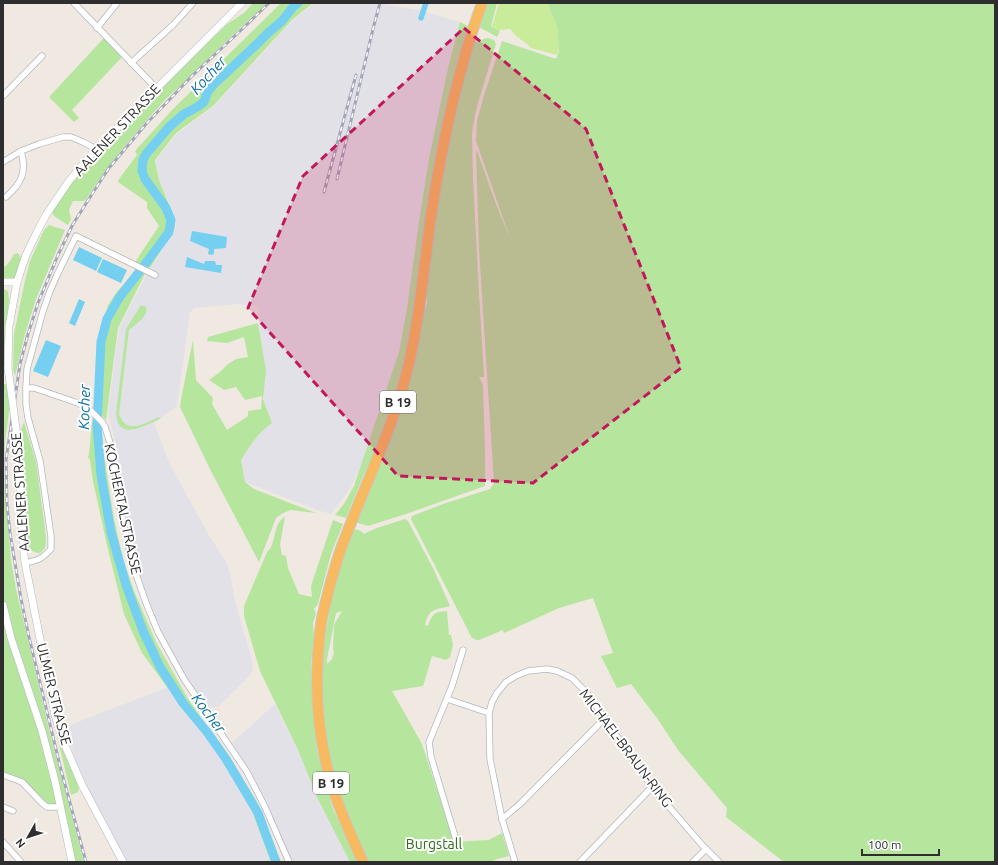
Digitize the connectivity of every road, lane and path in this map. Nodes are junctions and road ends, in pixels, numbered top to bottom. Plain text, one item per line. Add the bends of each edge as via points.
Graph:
1 (74, 3) edge
2 (117, 3) edge
3 (193, 3) edge
4 (242, 3) edge
5 (482, 3) edge
6 (97, 28) junction
7 (42, 56) dead end
8 (131, 62) junction
9 (156, 88) junction
10 (3, 96) edge
11 (96, 149) junction
12 (21, 151) junction
13 (3, 162) edge
14 (6, 198) dead end
15 (156, 275) dead end
16 (3, 282) edge
17 (17, 282) junction
18 (26, 388) junction
19 (25, 562) junction
20 (3, 605) edge
21 (463, 650) dead end
22 (447, 699) junction
23 (488, 713) junction
24 (605, 718) junction
25 (3, 775) edge
26 (652, 787) junction
27 (3, 807) edge
28 (61, 807) junction
29 (13, 811) dead end
30 (502, 819) junction
31 (3, 842) edge
32 (457, 843) dead end
33 (706, 849) junction
34 (21, 862) edge
35 (72, 862) edge
36 (123, 862) edge
37 (289, 862) edge
38 (363, 862) edge
39 (515, 862) edge
40 (580, 862) edge
41 (693, 862) edge
42 (719, 862) edge

1 - 6 street
2 - 6 street
3 - 8 street via 173,25
4 - 9 street, AALENER STRASSE
5 - 38 highway, B 19 via 467,48 442,149 420,307 407,375 392,423 337,558 321,623 317,683 323,749 338,805
6 - 8 street
7 - 10 street
8 - 9 street
9 - 11 street, AALENER STRASSE
11 - 12 street via 71,137 63,137
11 - 17 street, AALENER STRASSE via 69,181 46,215 26,255
12 - 13 street
12 - 14 street via 24,159 22,177 15,190
15 - 18 street via 76,236 43,311 27,369
16 - 17 street
17 - 19 street, AALENER STRASSE, bridge via 9,326 8,368 18,444
18 - 19 street via 28,418 40,461 51,549 44,557
18 - 37 street, KOCHERTALSTRASSE via 34,388 78,403 102,422 111,446 128,544 136,574 158,632 184,679 247,772
19 - 36 street, ULMER STRASSE via 55,715 64,743 82,785
20 - 28 street via 11,638 42,731
21 - 22 street
22 - 23 street
22 - 32 street via 429,742 431,757
23 - 24 street, MICHAEL-BRAUN-RING via 497,693 506,682 528,671 547,669 572,678 587,693
23 - 30 street via 490,759
24 - 26 street, MICHAEL-BRAUN-RING
24 - 30 street
25 - 28 street via 22,782 47,806
26 - 33 street, MICHAEL-BRAUN-RING
26 - 40 street
27 - 29 street
28 - 35 street
30 - 39 street
31 - 34 street
33 - 41 street
33 - 42 street, MICHAEL-BRAUN-RING

